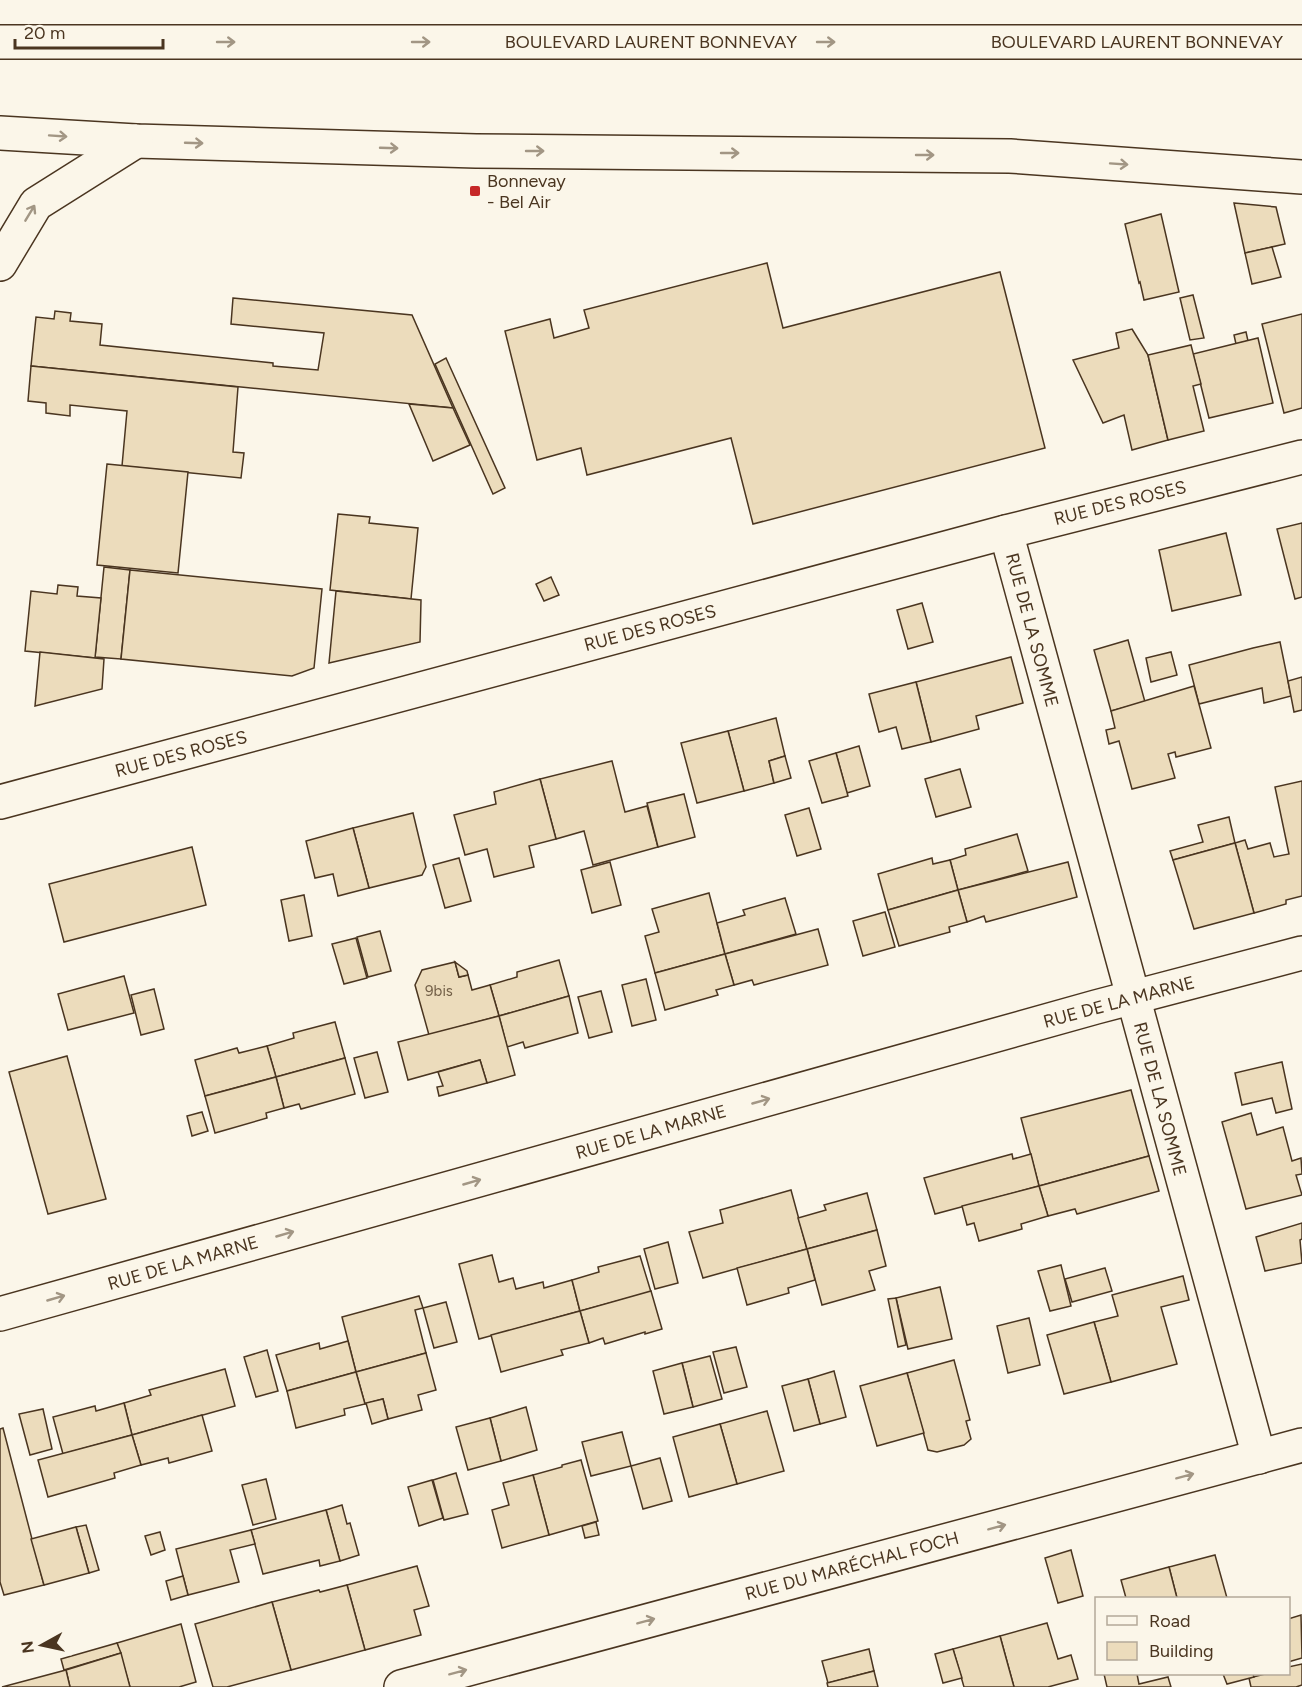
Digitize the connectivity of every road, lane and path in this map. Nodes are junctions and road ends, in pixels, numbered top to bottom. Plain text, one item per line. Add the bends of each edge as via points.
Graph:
1 (0, 42) edge
2 (1302, 42) edge
3 (0, 133) edge
4 (136, 141) junction
5 (1302, 177) edge
6 (0, 264) edge
7 (1302, 457) edge
8 (1006, 532) junction
9 (0, 802) edge
10 (1302, 953) edge
11 (1132, 997) junction
12 (0, 1314) edge
13 (1302, 1445) edge
14 (1259, 1457) junction
15 (401, 1687) edge

1 -> 2 main road, BOULEVARD LAURENT BONNEVAY
3 -> 4 main road
4 -> 5 main road via 476,151 1010,156
6 -> 4 main road via 36,204
7 - 8 main road, RUE DES ROSES
8 - 9 main road, RUE DES ROSES
8 - 11 main road, RUE DE LA SOMME
10 - 11 main road, RUE DE LA MARNE
12 -> 11 main road, RUE DE LA MARNE
11 - 14 main road, RUE DE LA SOMME
13 - 14 main road, RUE DU MARÉCHAL FOCH
15 -> 14 main road, RUE DU MARÉCHAL FOCH

